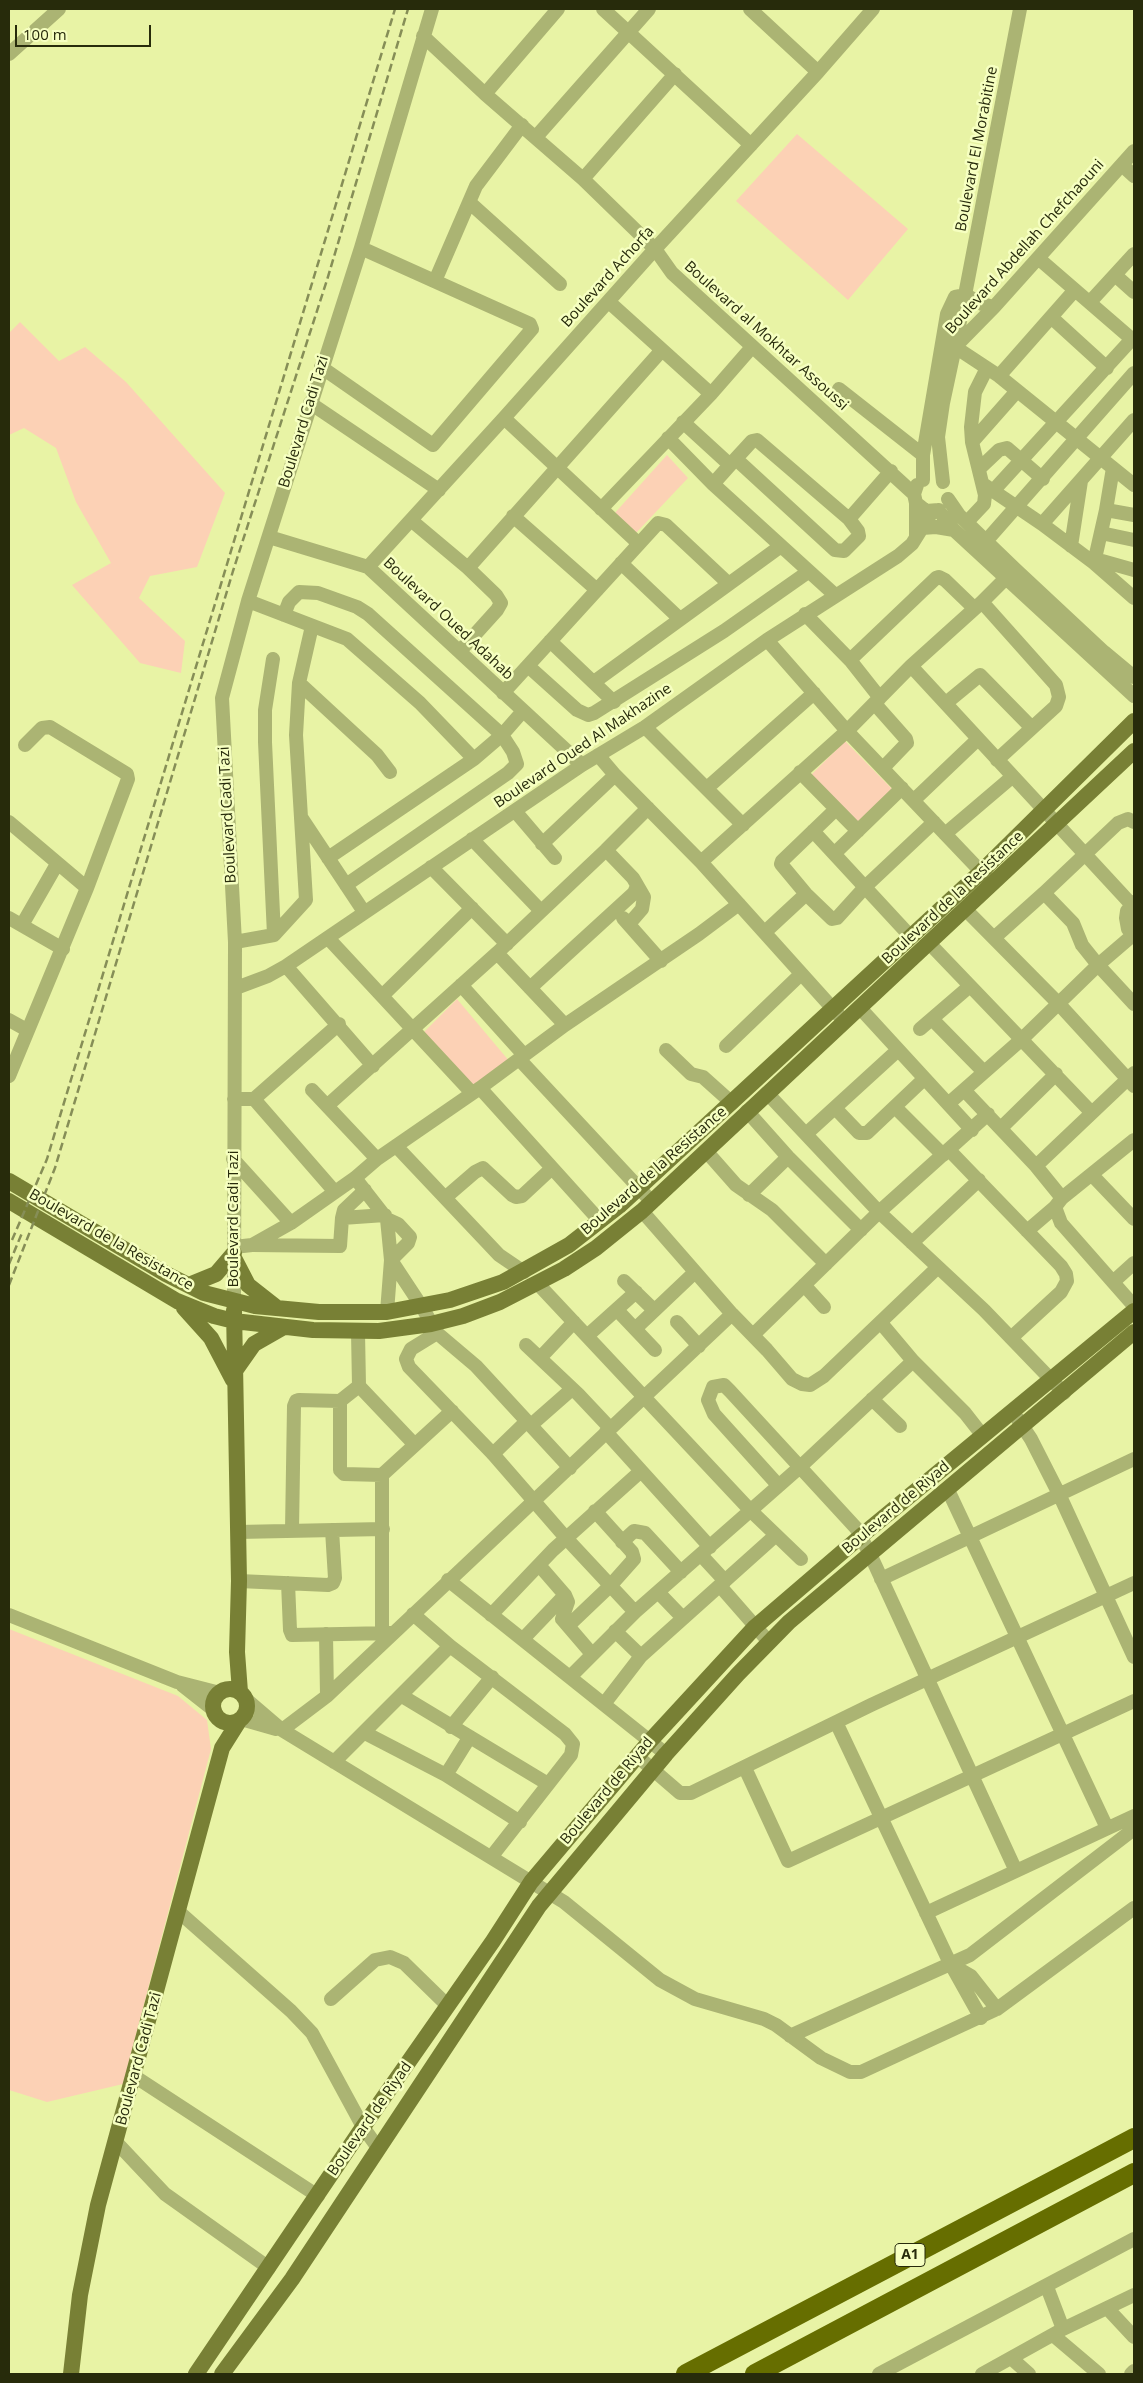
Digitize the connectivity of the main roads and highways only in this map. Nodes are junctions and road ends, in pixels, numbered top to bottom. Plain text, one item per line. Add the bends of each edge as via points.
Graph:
1 (1134, 721) edge
2 (1134, 751) edge
3 (987, 878) junction
4 (839, 1016) junction
5 (9, 1181) edge
6 (9, 1201) edge
7 (189, 1286) junction
8 (177, 1301) junction
9 (234, 1301) junction
10 (278, 1308) junction
11 (1134, 1312) edge
12 (234, 1321) junction
13 (283, 1328) junction
14 (1134, 1332) edge
15 (235, 1378) junction
16 (237, 1652) junction
17 (221, 1692) junction
18 (243, 1696) junction
19 (216, 1714) junction
20 (240, 1720) junction
21 (222, 1748) junction
22 (1134, 2138) edge
23 (1134, 2173) edge
24 (71, 2374) edge
25 (196, 2374) edge
26 (222, 2374) edge
27 (686, 2374) edge
28 (755, 2374) edge

1 - 3 main road, Boulevard de la Resistance via 1044,811
2 - 3 main road, Boulevard de la Resistance via 1056,824
3 - 4 main road, Boulevard de la Resistance via 911,937
3 - 4 main road, Boulevard de la Resistance via 965,909 860,1008
4 - 10 main road, Boulevard de la Resistance via 732,1103 600,1222 524,1272 484,1290 422,1307 354,1314
4 - 13 main road, Boulevard de la Resistance via 767,1093 647,1206 596,1248 538,1284 434,1328 358,1332
5 - 7 main road, Boulevard de la Resistance
6 - 8 main road, Boulevard de la Resistance
7 - 9 main road, Boulevard de la Resistance
7 - 10 main road via 216,1274 234,1253 248,1286
8 - 12 main road, Boulevard de la Resistance
8 - 15 main road via 211,1338
9 - 10 main road, Boulevard de la Resistance
9 - 12 main road, Boulevard Cadi Tazi
11 - 25 main road, Boulevard de Riyad via 1012,1410 755,1627 650,1741 531,1882
12 - 13 main road, Boulevard de la Resistance
12 - 15 main road, Boulevard Cadi Tazi
13 - 15 main road via 254,1344
14 - 26 main road, Boulevard de Riyad via 790,1622 666,1754 549,1893 292,2279
15 - 16 main road, Boulevard Cadi Tazi via 239,1581
16 - 17 main road, Boulevard Cadi Tazi
16 - 18 main road, Boulevard Cadi Tazi
17 - 18 main road via 231,1689
17 - 19 main road via 214,1702
18 - 20 main road via 245,1714
19 - 20 main road via 228,1722
19 - 21 main road, Boulevard Cadi Tazi
20 - 21 main road, Boulevard Cadi Tazi
21 - 24 main road, Boulevard Cadi Tazi via 98,2205 80,2295
22 - 27 highway, A1
23 - 28 highway, A1

